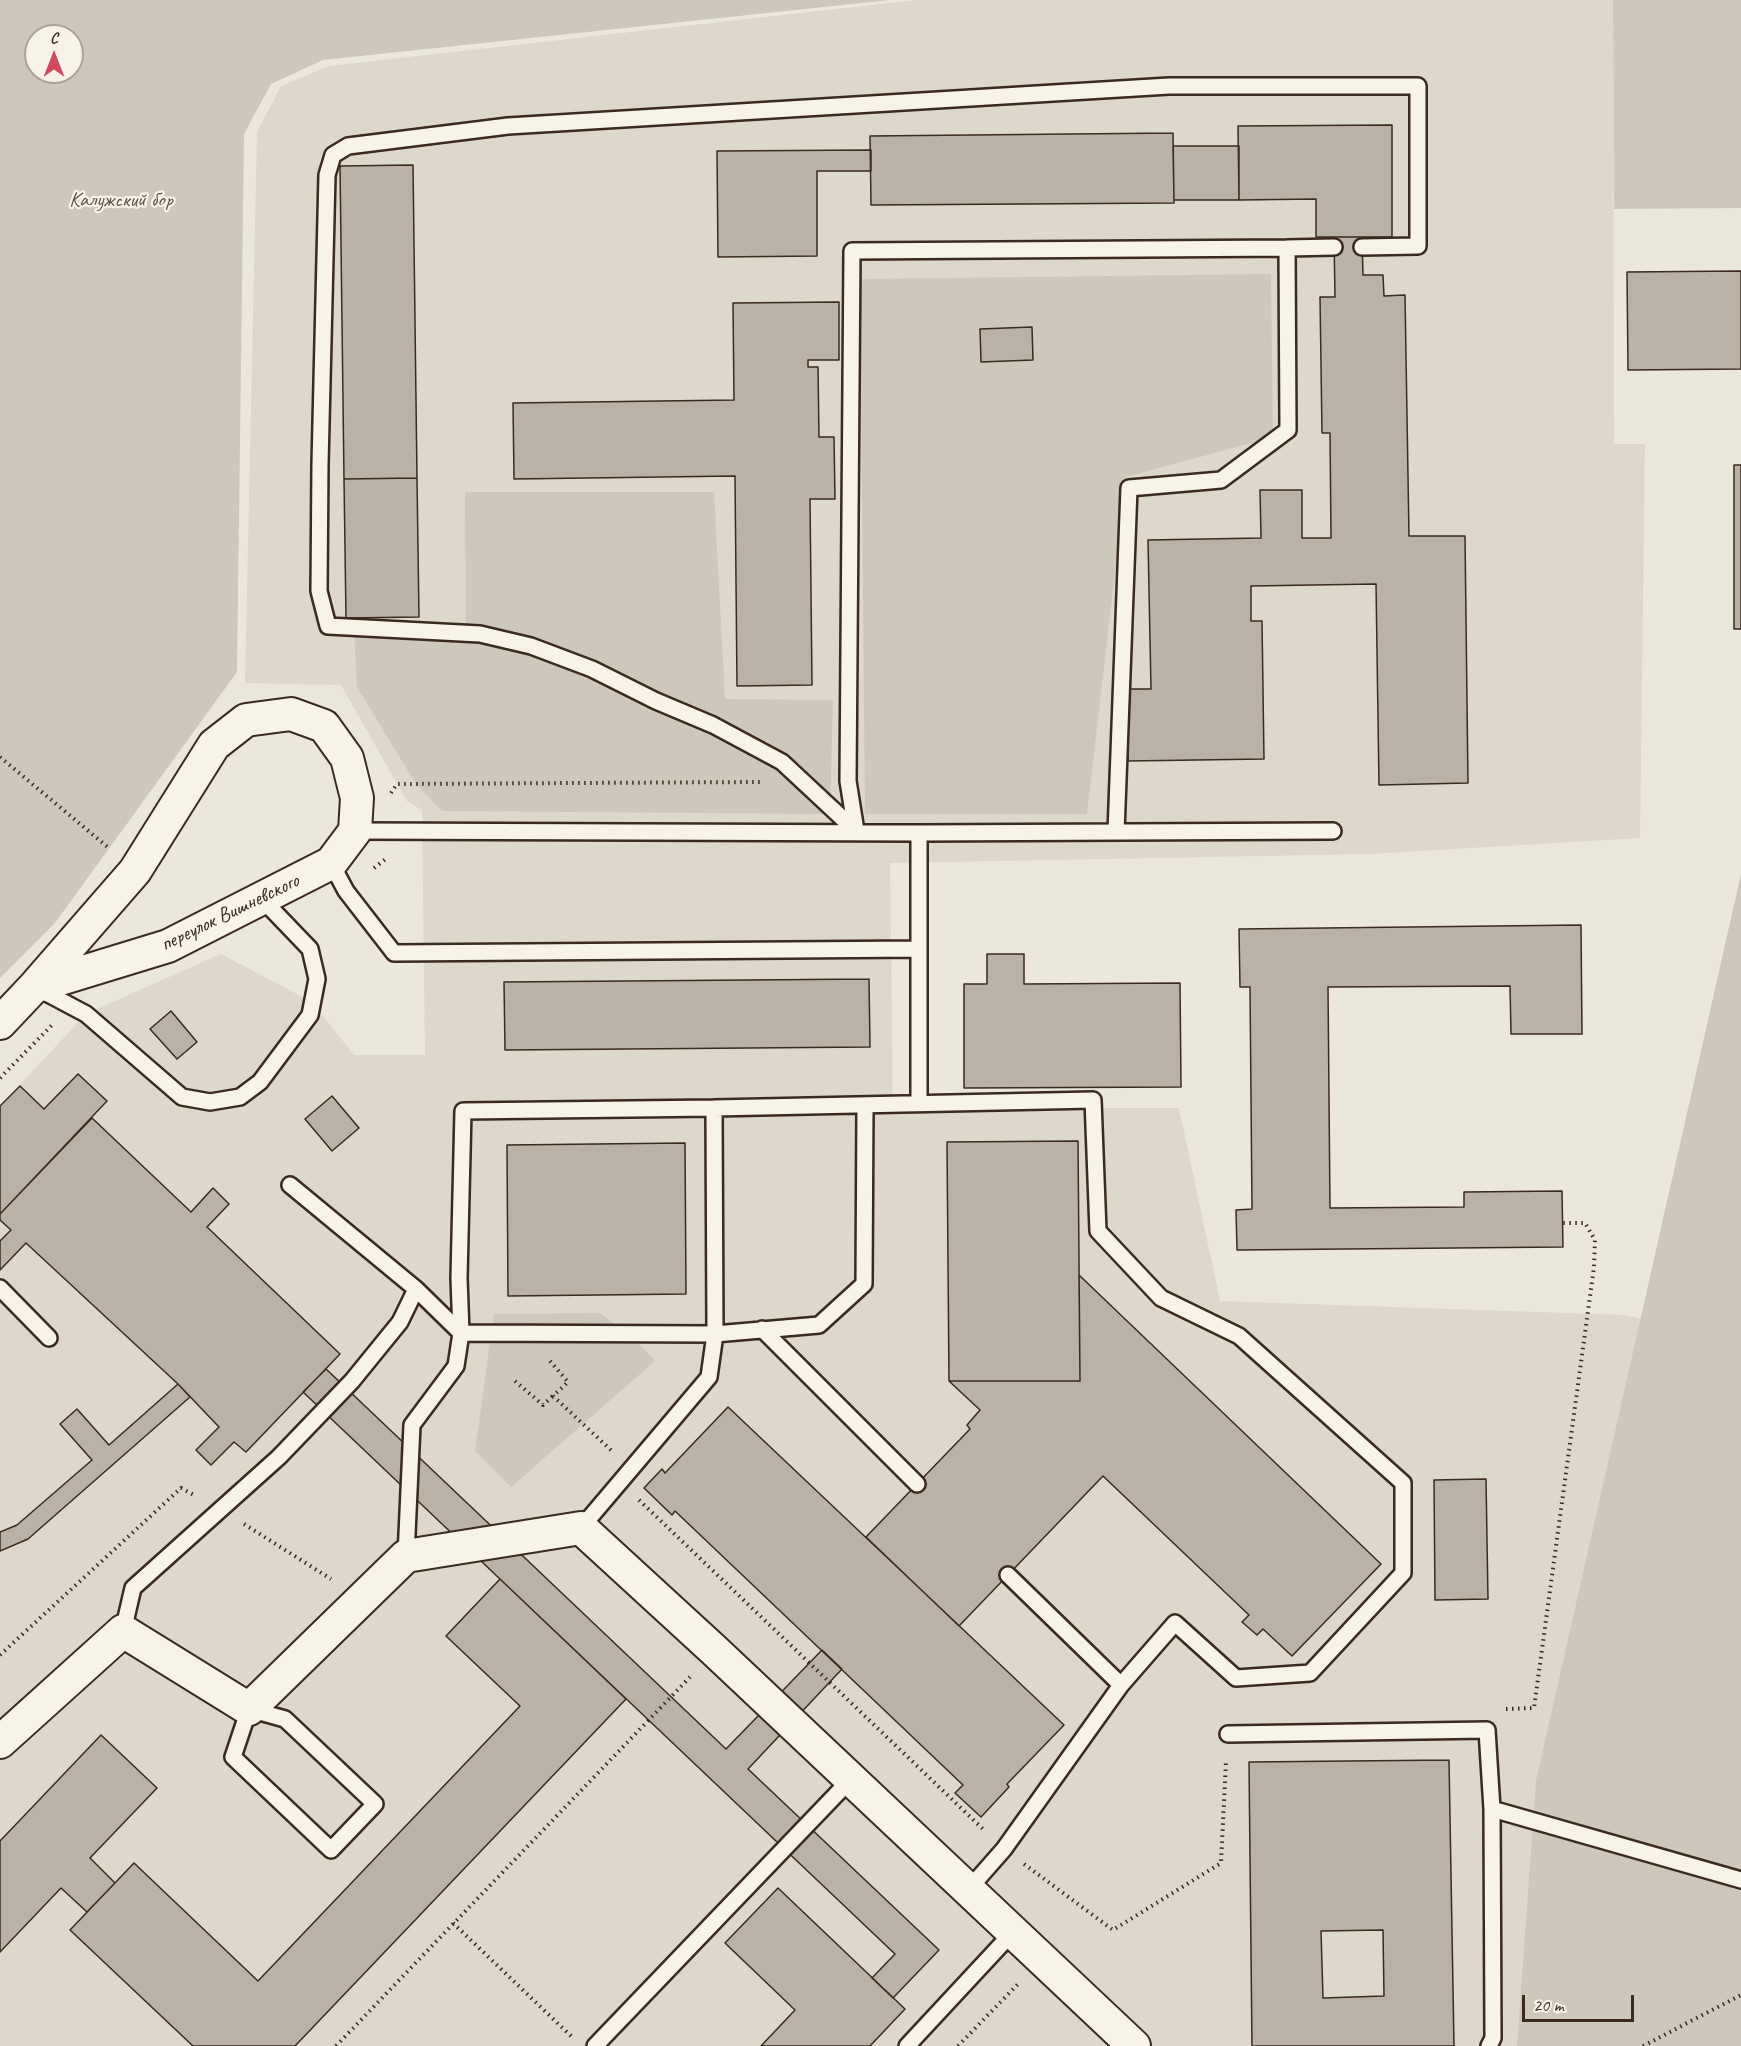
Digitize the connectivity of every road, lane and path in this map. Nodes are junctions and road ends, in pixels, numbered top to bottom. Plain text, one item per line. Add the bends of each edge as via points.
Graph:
1 (1334, 247) dead end
2 (1362, 247) dead end
3 (1287, 248) junction
4 (0, 757) edge
5 (803, 782) junction
6 (355, 831) junction
7 (856, 831) junction
8 (1333, 831) dead end
9 (1116, 832) junction
10 (396, 833) junction
11 (919, 833) junction
12 (331, 863) junction
13 (135, 871) junction
14 (346, 891) junction
15 (262, 899) junction
16 (919, 949) junction
17 (34, 987) junction
18 (71, 1006) junction
19 (0, 1023) edge
20 (0, 1078) edge
21 (919, 1102) junction
22 (866, 1105) junction
23 (714, 1108) junction
24 (290, 1185) dead end
25 (0, 1288) edge
26 (416, 1289) junction
27 (762, 1329) junction
28 (461, 1333) junction
29 (525, 1333) junction
30 (715, 1334) junction
31 (50, 1338) dead end
32 (515, 1381) dead end
33 (553, 1395) junction
34 (631, 1469) junction
35 (917, 1484) dead end
36 (581, 1528) junction
37 (406, 1556) junction
38 (1008, 1575) dead end
39 (123, 1631) junction
40 (715, 1651) junction
41 (1121, 1685) junction
42 (249, 1709) junction
43 (1227, 1734) dead end
44 (0, 1742) edge
45 (851, 1779) junction
46 (1492, 1809) junction
47 (1741, 1880) edge
48 (968, 1890) junction
49 (453, 1923) junction
50 (1013, 1932) junction
51 (1042, 1959) junction
52 (1741, 1995) edge
53 (574, 2039) dead end
54 (336, 2046) edge
55 (594, 2046) edge
56 (907, 2046) edge
57 (958, 2046) edge
58 (1134, 2046) edge
59 (1489, 2046) edge
60 (1642, 2046) edge

1 - 3 lane
2 - 5 lane via 1418,246 1418,86 1169,86 508,126 348,146 333,155 327,175 320,476 319,591 328,626 480,634 531,646 592,669 713,725 782,762
3 - 7 lane via 852,251 848,781
3 - 9 lane via 1288,430 1221,480 1129,488
4 - 13 path
5 - 7 lane
5 - 10 path via 397,784 389,796
6 - 10 lane
6 - 12 street, переулок Вишневского
6 - 13 street via 357,798 347,758 324,726 291,714 246,720 214,745
7 - 10 lane
7 - 11 lane
8 - 9 lane
9 - 11 lane
10 - 14 path via 395,851
11 - 16 lane
12 - 14 lane
12 - 15 street, переулок Вишневского
13 - 17 street
14 - 16 lane via 394,953
15 - 17 street, переулок Вишневского via 168,946
15 - 18 lane via 310,949 317,979 310,1015 260,1082 240,1097 210,1102 182,1097 86,1014
16 - 21 lane
17 - 18 lane
17 - 19 street, переулок Вишневского
18 - 20 path
21 - 22 lane
21 - 41 lane via 1093,1100 1098,1231 1161,1298 1239,1336 1403,1483 1404,1573 1310,1672 1236,1678 1175,1623
22 - 23 lane
22 - 27 lane via 864,1284 819,1325
23 - 28 lane via 463,1111
23 - 30 lane
24 - 26 lane
25 - 31 lane
26 - 28 lane
26 - 39 lane via 400,1322 352,1381 279,1457 133,1588
27 - 30 lane
27 - 35 lane
28 - 29 lane
28 - 37 lane via 456,1366 412,1425
29 - 30 lane
29 - 33 path via 568,1382
30 - 34 lane via 709,1377
32 - 33 path via 543,1405
33 - 34 path
34 - 36 lane
36 - 37 street
36 - 40 street
37 - 42 street
38 - 41 lane
39 - 42 street
39 - 44 street
40 - 45 street
40 - 49 path
41 - 48 lane via 1004,1849
42 - 42 lane via 285,1719 375,1804 331,1850 233,1757
43 - 46 lane via 1487,1730
45 - 48 street
45 - 55 lane
46 - 47 lane
46 - 59 lane via 1493,2038
48 - 50 street
49 - 53 path
49 - 54 path
50 - 51 street
50 - 56 lane
51 - 57 path
51 - 58 street
52 - 60 path

